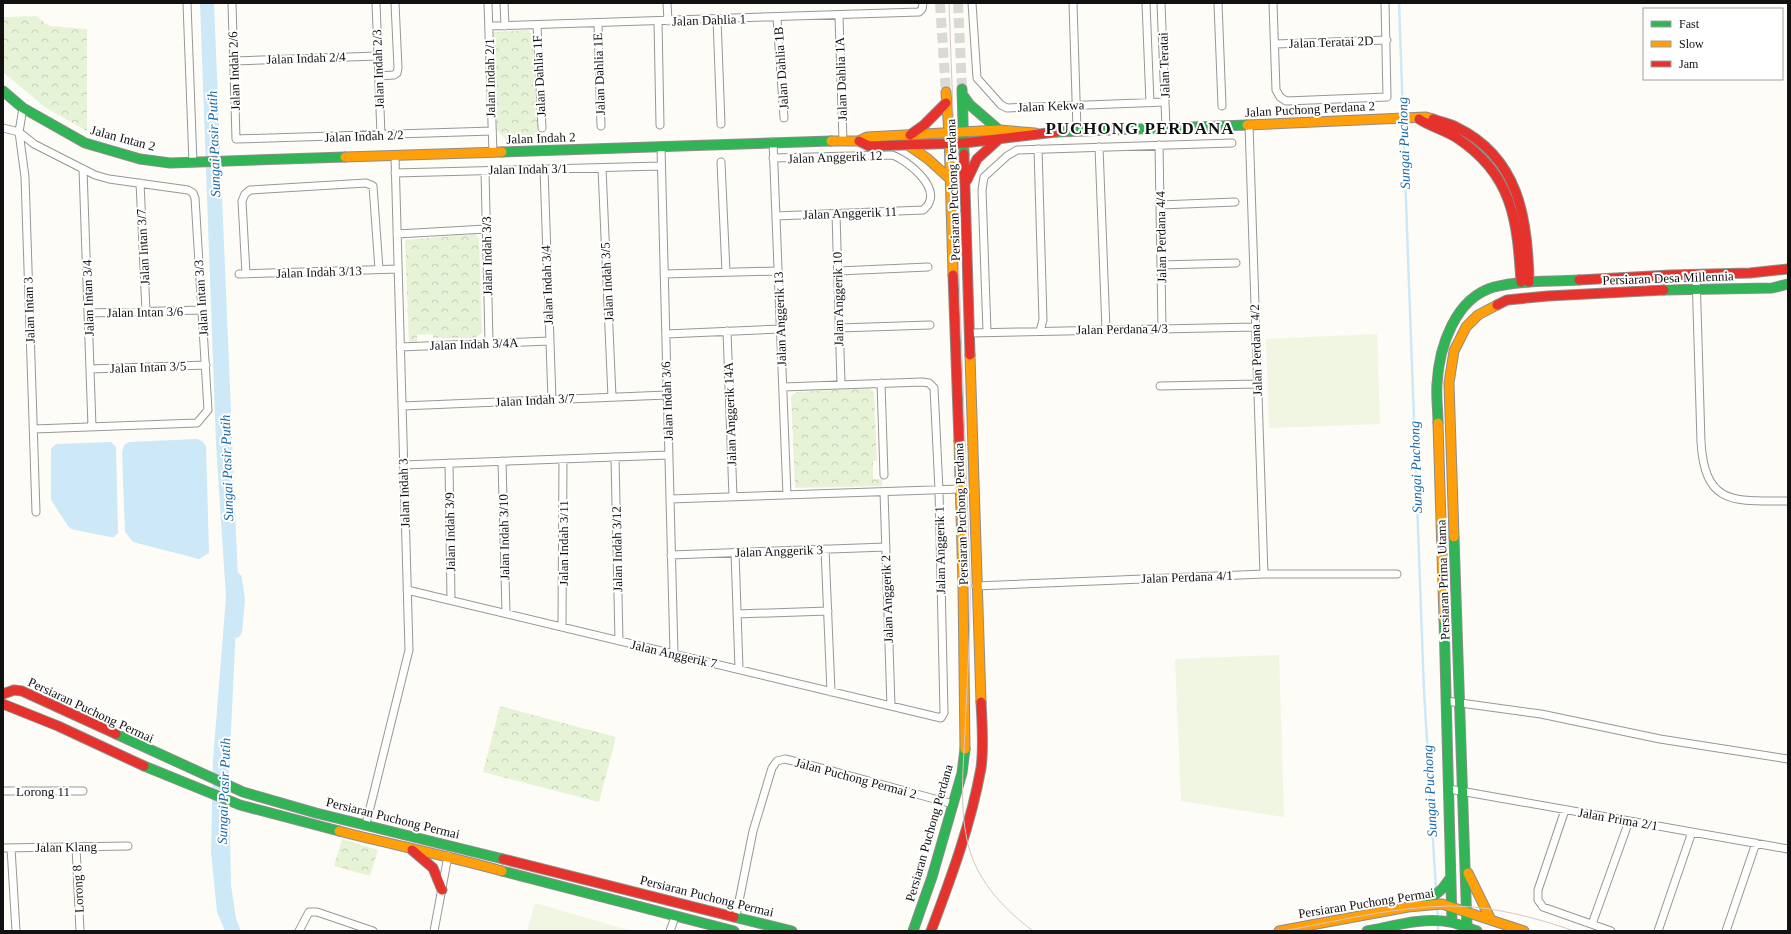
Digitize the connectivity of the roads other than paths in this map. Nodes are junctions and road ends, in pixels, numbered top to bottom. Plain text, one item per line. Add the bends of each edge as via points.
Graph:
1 (187, 3) edge
2 (232, 3) edge
3 (376, 3) edge
4 (395, 3) edge
5 (488, 3) edge
6 (504, 3) edge
7 (667, 3) edge
8 (923, 3) edge
9 (972, 3) edge
10 (1072, 3) edge
11 (1146, 3) edge
12 (1161, 3) edge
13 (1218, 3) edge
14 (1273, 3) edge
15 (1385, 3) edge
16 (839, 16) junction
17 (777, 18) junction
18 (717, 19) junction
19 (658, 21) junction
20 (668, 21) junction
21 (598, 23) junction
22 (537, 25) junction
23 (489, 26) junction
24 (505, 26) junction
25 (1387, 40) junction
26 (1275, 44) junction
27 (378, 56) junction
28 (234, 61) junction
29 (379, 76) junction
30 (3, 91) edge
31 (946, 92) tunnel mouth
32 (1165, 102) junction
33 (946, 103) junction
34 (1150, 103) junction
35 (1076, 106) junction
36 (1222, 106) dead end
37 (23, 108) junction
38 (784, 118) dead end
39 (721, 124) dead end
40 (660, 125) dead end
41 (1249, 125) junction
42 (601, 126) dead end
43 (1166, 127) junction
44 (3, 128) edge
45 (542, 128) dead end
46 (999, 130) junction
47 (1077, 130) junction
48 (492, 131) junction
49 (19, 132) junction
50 (948, 132) junction
51 (964, 132) junction
52 (1035, 133) junction
53 (381, 135) junction
54 (236, 139) joint
55 (909, 140) junction
56 (998, 140) junction
57 (843, 141) junction
58 (773, 142) junction
59 (1232, 142) dead end
60 (964, 143) junction
61 (949, 144) junction
62 (1159, 145) junction
63 (1099, 147) junction
64 (661, 148) junction
65 (1038, 149) junction
66 (493, 153) junction
67 (395, 156) junction
68 (774, 158) junction
69 (223, 162) joint
70 (721, 162) dead end
71 (193, 163) junction
72 (661, 166) junction
73 (602, 168) junction
74 (83, 169) junction
75 (544, 169) junction
76 (485, 170) junction
77 (395, 173) junction
78 (950, 179) junction
79 (140, 184) junction
80 (966, 185) junction
81 (1235, 202) dead end
82 (1160, 204) junction
83 (923, 210) joint
84 (836, 214) junction
85 (776, 216) junction
86 (486, 229) junction
87 (397, 234) junction
88 (1236, 263) dead end
89 (1525, 264) junction
90 (1161, 265) junction
91 (928, 267) dead end
92 (398, 269) junction
93 (1788, 269) edge
94 (379, 270) junction
95 (778, 270) junction
96 (838, 271) junction
97 (726, 272) junction
98 (664, 274) junction
99 (1696, 274) junction
100 (1549, 282) junction
101 (1526, 283) junction
102 (1788, 284) edge
103 (1500, 287) junction
104 (1698, 289) junction
105 (1548, 296) junction
106 (1507, 300) junction
107 (201, 310) junction
108 (146, 311) junction
109 (88, 313) junction
110 (930, 325) dead end
111 (1256, 327) junction
112 (839, 328) junction
113 (780, 329) junction
114 (1162, 329) junction
115 (1106, 330) junction
116 (727, 331) junction
117 (1040, 331) junction
118 (987, 332) junction
119 (970, 333) junction
120 (666, 334) junction
121 (549, 341) junction
122 (489, 342) junction
123 (400, 347) junction
124 (206, 365) junction
125 (90, 369) junction
126 (881, 383) junction
127 (841, 384) junction
128 (1258, 384) junction
129 (1160, 386) dead end
130 (783, 387) junction
131 (667, 395) junction
132 (612, 396) junction
133 (552, 400) junction
134 (402, 406) junction
135 (92, 427) junction
136 (34, 429) junction
137 (669, 455) junction
138 (615, 457) junction
139 (563, 459) junction
140 (502, 461) junction
141 (449, 463) junction
142 (403, 465) junction
143 (884, 475) dead end
144 (960, 489) junction
145 (939, 490) junction
146 (884, 492) junction
147 (787, 495) junction
148 (733, 497) junction
149 (670, 499) junction
150 (1788, 501) edge
151 (36, 512) dead end
152 (886, 547) junction
153 (825, 549) junction
154 (735, 552) junction
155 (671, 555) junction
156 (1264, 574) junction
157 (1397, 574) dead end
158 (976, 586) junction
159 (407, 590) junction
160 (451, 600) junction
161 (828, 611) junction
162 (506, 613) junction
163 (737, 614) junction
164 (562, 627) junction
165 (619, 641) junction
166 (674, 654) junction
167 (739, 669) junction
168 (830, 692) junction
169 (3, 694) edge
170 (1446, 701) junction
171 (1460, 702) junction
172 (3, 704) edge
173 (891, 706) junction
174 (941, 718) joint
175 (1788, 760) edge
176 (1449, 789) junction
177 (3, 791) edge
178 (83, 791) dead end
179 (1463, 792) junction
180 (953, 804) junction
181 (1565, 810) junction
182 (1629, 821) junction
183 (366, 824) junction
184 (327, 828) junction
185 (1692, 832) junction
186 (415, 836) junction
187 (1756, 843) junction
188 (128, 846) dead end
189 (76, 847) junction
190 (3, 848) edge
191 (11, 848) junction
192 (406, 848) junction
193 (1788, 848) edge
194 (476, 852) junction
195 (448, 856) junction
196 (1466, 865) junction
197 (1451, 876) junction
198 (442, 890) junction
199 (1425, 904) junction
200 (1452, 907) junction
201 (1467, 912) junction
202 (736, 916) junction
203 (675, 917) junction
204 (1492, 920) junction
205 (1447, 922) junction
206 (1592, 924) junction
207 (1467, 927) junction
208 (16, 931) edge
209 (80, 931) edge
210 (299, 931) edge
211 (373, 931) edge
212 (434, 931) edge
213 (670, 931) edge
214 (734, 931) edge
215 (792, 931) edge
216 (913, 931) edge
217 (931, 931) edge
218 (1279, 931) edge
219 (1367, 931) edge
220 (1477, 931) edge
221 (1524, 931) edge
222 (1611, 931) edge
223 (1658, 931) edge
224 (1726, 931) edge

1 - 71 street
2 - 28 street, Jalan Indah 2/6
3 - 27 street, Jalan Indah 2/3
4 - 29 street via 397,73
5 - 23 street, Jalan Indah 2/1
6 - 24 street
7 - 20 street
8 - 16 street, Jalan Dahlia 1 via 919,12
9 - 35 street, Jalan Kekwa via 977,78 1001,105 1007,108
10 - 35 street
11 - 34 street
12 - 32 street, Jalan Teratai
13 - 36 street
14 - 26 street
15 - 25 street
16 - 17 street, Jalan Dahlia 1
16 - 57 street, Jalan Dahlia 1A
17 - 18 street, Jalan Dahlia 1
17 - 38 street, Jalan Dahlia 1B
18 - 20 street, Jalan Dahlia 1
18 - 39 street
19 - 20 street, Jalan Dahlia 1
19 - 21 street, Jalan Dahlia 1
19 - 40 street
21 - 22 street, Jalan Dahlia 1
21 - 42 street, Jalan Dahlia 1E
22 - 24 street, Jalan Dahlia 1
22 - 45 street, Jalan Dahlia 1F
23 - 24 street, Jalan Dahlia 1
23 - 48 street, Jalan Indah 2/1
25 - 26 street, Jalan Teratai 2D
25 - 26 street via 1387,97 1286,101 1276,90
27 - 28 street, Jalan Indah 2/4
27 - 29 street, Jalan Indah 2/3
28 - 54 street, Jalan Indah 2/6
29 - 53 street, Jalan Indah 2/3
30 - 37 main road, Jalan Intan 2
31 - 33 main road, Persiaran Puchong Perdana
32 - 34 street, Jalan Kekwa
32 - 43 street, Jalan Teratai
33 - 50 main road, Persiaran Puchong Perdana
33 - 55 main road
34 - 35 street, Jalan Kekwa
35 - 47 street
37 - 49 street, Jalan Intan 3
37 - 71 main road, Jalan Intan 2 via 85,143 140,159
41 - 43 main road, Jalan Puchong Perdana 2
41 - 89 main road, Jalan Puchong Perdana 2 via 1426,117 1462,129 1497,157 1514,186 1526,226
41 - 111 street, Jalan Perdana 4/2
43 - 47 main road, Jalan Puchong Perdana 2
44 - 49 street
46 - 51 main road, Jalan Puchong Perdana 2
46 - 51 main road, Persiaran Puchong Perdana via 970,105 962,92
46 - 52 main road, Jalan Puchong Perdana 2
47 - 52 main road, Jalan Puchong Perdana 2
48 - 53 street, Jalan Indah 2/2
48 - 66 street, Jalan Indah 2/1
49 - 74 street, Jalan Intan 3/3 via 34,144
49 - 136 street, Jalan Intan 3 via 24,169
50 - 51 main road, Jalan Puchong Perdana 2
50 - 55 main road, Jalan Indah 2
50 - 61 main road, Persiaran Puchong Perdana
51 - 60 main road, Persiaran Puchong Perdana
52 - 56 main road, Jalan Puchong Perdana 2
53 - 54 street, Jalan Indah 2/2
55 - 57 main road, Jalan Indah 2 via 867,137 859,141
55 - 61 main road, Jalan Indah 2
55 - 78 main road
56 - 60 main road, Jalan Puchong Perdana 2
56 - 80 main road via 977,159
57 - 58 main road, Jalan Indah 2
58 - 64 main road, Jalan Indah 2
58 - 68 street, Jalan Anggerik 13
59 - 62 street
60 - 61 main road, Jalan Puchong Perdana 2
60 - 80 main road, Persiaran Puchong Perdana
61 - 78 main road, Persiaran Puchong Perdana
62 - 63 street
62 - 82 street, Jalan Perdana 4/4
63 - 65 street
63 - 115 street
64 - 66 main road, Jalan Indah 2
64 - 72 street, Jalan Indah 3/6
65 - 117 street via 1043,320
65 - 118 street via 1017,150 984,177 982,190
66 - 67 main road, Jalan Indah 2
67 - 69 main road, Jalan Indah 2
67 - 77 street, Jalan Indah 3
68 - 83 street, Jalan Anggerik 12 via 892,155 899,157 922,176 930,188 930,202
68 - 85 street, Jalan Anggerik 13
69 - 71 main road, Jalan Intan 2
70 - 97 street
72 - 73 street, Jalan Indah 3/1
72 - 98 street, Jalan Indah 3/6
73 - 75 street, Jalan Indah 3/1
73 - 132 street, Jalan Indah 3/5
74 - 79 street, Jalan Intan 3/3 via 109,179
74 - 109 street, Jalan Intan 3/4
75 - 76 street, Jalan Indah 3/1
75 - 121 street, Jalan Indah 3/4
76 - 77 street, Jalan Indah 3/1
76 - 86 street, Jalan Indah 3/3
77 - 87 street, Jalan Indah 3
78 - 144 main road, Persiaran Puchong Perdana
79 - 107 street, Jalan Intan 3/3 via 188,190 196,198
79 - 108 street, Jalan Intan 3/7
80 - 119 main road, Persiaran Puchong Perdana
81 - 82 street
82 - 90 street, Jalan Perdana 4/4
83 - 84 street, Jalan Anggerik 11
84 - 85 street, Jalan Anggerik 11
84 - 96 street, Jalan Anggerik 10
85 - 95 street, Jalan Anggerik 13
86 - 87 street
86 - 122 street, Jalan Indah 3/3
87 - 92 street, Jalan Indah 3
88 - 90 street
89 - 100 main road
89 - 101 main road, Jalan Puchong Perdana 2
89 - 103 main road
90 - 114 street, Jalan Perdana 4/4
91 - 96 street
92 - 94 street, Jalan Indah 3/13
92 - 123 street, Jalan Indah 3
93 - 99 main road, Persiaran Desa Millennia via 1764,274
94 - 94 street, Jalan Indah 3/13 via 373,186 366,183 250,190 245,194 242,201 243,274
95 - 97 street
95 - 113 street, Jalan Anggerik 13
96 - 112 street, Jalan Anggerik 10
97 - 98 street
98 - 120 street, Jalan Indah 3/6
99 - 100 main road, Persiaran Desa Millennia
99 - 104 street
100 - 101 main road, Persiaran Desa Millennia
101 - 103 main road, Persiaran Prima Utama
101 - 105 main road
101 - 106 main road
102 - 104 main road, Persiaran Desa Millennia via 1772,288
103 - 170 main road, Persiaran Prima Utama via 1476,295 1464,306 1452,325 1443,347 1437,383
104 - 105 main road, Persiaran Desa Millennia
104 - 150 street via 1701,442 1703,467 1707,478 1720,492 1736,500
105 - 106 main road, Persiaran Prima Utama
106 - 171 main road, Persiaran Prima Utama via 1478,315 1466,327 1454,351 1449,383
107 - 108 street, Jalan Intan 3/6
107 - 124 street, Jalan Intan 3/3
108 - 109 street, Jalan Intan 3/6
109 - 125 street, Jalan Intan 3/4
110 - 112 street
111 - 114 street, Jalan Perdana 4/3
111 - 128 street, Jalan Perdana 4/2
112 - 127 street, Jalan Anggerik 10
113 - 116 street
113 - 130 street, Jalan Anggerik 13
114 - 115 street, Jalan Perdana 4/3
115 - 117 street, Jalan Perdana 4/3
116 - 120 street
116 - 148 street, Jalan Anggerik 14A
117 - 118 street, Jalan Perdana 4/3
118 - 119 street, Jalan Perdana 4/3
119 - 158 main road, Persiaran Puchong Perdana
120 - 131 street, Jalan Indah 3/6
121 - 122 street, Jalan Indah 3/4A
121 - 133 street, Jalan Indah 3/4
122 - 123 street, Jalan Indah 3/4A
123 - 134 street, Jalan Indah 3
124 - 125 street, Jalan Intan 3/5
124 - 135 street, Jalan Intan 3/3 via 208,410 197,422
125 - 135 street, Jalan Intan 3/4
126 - 127 street
126 - 143 street
126 - 145 street, Jalan Anggerik 1 via 929,383 934,388
127 - 130 street
128 - 129 street
128 - 156 street, Jalan Perdana 4/2
130 - 147 street, Jalan Anggerik 13
131 - 132 street, Jalan Indah 3/7
131 - 137 street, Jalan Indah 3/6
132 - 133 street, Jalan Indah 3/7
133 - 134 street, Jalan Indah 3/7
134 - 142 street, Jalan Indah 3
135 - 136 street, Jalan Intan 3/3
136 - 151 street, Jalan Intan 3
137 - 138 street
137 - 149 street, Jalan Indah 3/6
138 - 139 street
138 - 165 street, Jalan Indah 3/12
139 - 140 street
139 - 164 street, Jalan Indah 3/11
140 - 141 street
140 - 162 street, Jalan Indah 3/10
141 - 142 street
141 - 160 street, Jalan Indah 3/9
142 - 159 street, Jalan Indah 3
144 - 145 street
144 - 180 main road, Persiaran Puchong Perdana via 965,744 962,773
145 - 146 street
145 - 174 street, Jalan Anggerik 1 via 944,713
146 - 147 street
146 - 152 street, Jalan Anggerik 2
147 - 148 street
148 - 149 street
149 - 155 street, Jalan Indah 3/6
152 - 153 street, Jalan Anggerik 3
152 - 173 street, Jalan Anggerik 2
153 - 154 street, Jalan Anggerik 3
153 - 161 street
154 - 155 street, Jalan Anggerik 3
154 - 163 street
155 - 166 street, Jalan Indah 3/6
156 - 157 street, Jalan Perdana 4/1
156 - 158 street, Jalan Perdana 4/1
158 - 217 main road, Persiaran Puchong Perdana via 981,767 955,869
159 - 160 street, Jalan Anggerik 7
159 - 183 street, Jalan Indah 3 via 410,650
160 - 162 street, Jalan Anggerik 7
161 - 163 street
161 - 168 street
162 - 164 street, Jalan Anggerik 7
163 - 167 street
164 - 165 street, Jalan Anggerik 7
165 - 166 street, Jalan Anggerik 7
166 - 167 street, Jalan Anggerik 7
167 - 168 street, Jalan Anggerik 7
168 - 173 street, Jalan Anggerik 7
169 - 183 main road, Persiaran Puchong Permai via 14,690 22,691 243,792
170 - 171 street
170 - 176 main road, Persiaran Prima Utama
171 - 175 street via 1541,714 1646,736
171 - 179 main road, Persiaran Prima Utama
172 - 184 main road, Persiaran Puchong Permai via 232,802
173 - 174 street, Jalan Anggerik 7
176 - 179 street, Jalan Prima 2/1
176 - 197 main road, Persiaran Prima Utama
177 - 178 street, Lorong 11
179 - 181 street, Jalan Prima 2/1
179 - 196 main road, Persiaran Prima Utama
180 - 202 street, Jalan Puchong Permai 2 via 786,759 777,761 772,768 753,831
180 - 216 main road, Persiaran Puchong Perdana
181 - 182 street, Jalan Prima 2/1
181 - 206 street via 1538,890 1538,900 1543,907
182 - 185 street, Jalan Prima 2/1
182 - 206 street
183 - 184 main road via 357,829
183 - 186 main road, Persiaran Puchong Permai
183 - 192 main road via 382,838
184 - 192 main road, Persiaran Puchong Permai
185 - 187 street, Jalan Prima 2/1
185 - 223 street
186 - 194 main road, Persiaran Puchong Permai
186 - 195 main road
187 - 193 street, Jalan Prima 2/1
187 - 224 street
188 - 189 street, Jalan Klang
189 - 191 street, Jalan Klang
189 - 209 street, Lorong 8
190 - 191 street, Jalan Klang
191 - 208 street
192 - 195 main road, Persiaran Puchong Permai
192 - 198 main road via 432,868
194 - 195 main road
194 - 202 main road, Persiaran Puchong Permai
195 - 198 street
195 - 203 main road, Persiaran Puchong Permai
196 - 201 main road, Persiaran Prima Utama
196 - 204 main road via 1471,881
197 - 199 main road via 1443,888
197 - 200 main road, Persiaran Prima Utama
198 - 212 street
199 - 200 main road, Persiaran Puchong Permai
199 - 218 main road, Persiaran Puchong Permai
200 - 201 main road, Persiaran Puchong Permai
200 - 205 main road, Persiaran Prima Utama
201 - 204 main road, Persiaran Puchong Permai
201 - 207 main road, Persiaran Prima Utama
202 - 215 main road, Persiaran Puchong Permai
203 - 213 street
203 - 214 main road, Persiaran Puchong Permai
204 - 221 main road, Persiaran Puchong Permai
205 - 207 main road, Persiaran Puchong Permai
205 - 219 main road, Persiaran Puchong Permai via 1408,923
206 - 222 street
207 - 220 main road, Persiaran Puchong Permai
210 - 211 street via 309,912 317,912

